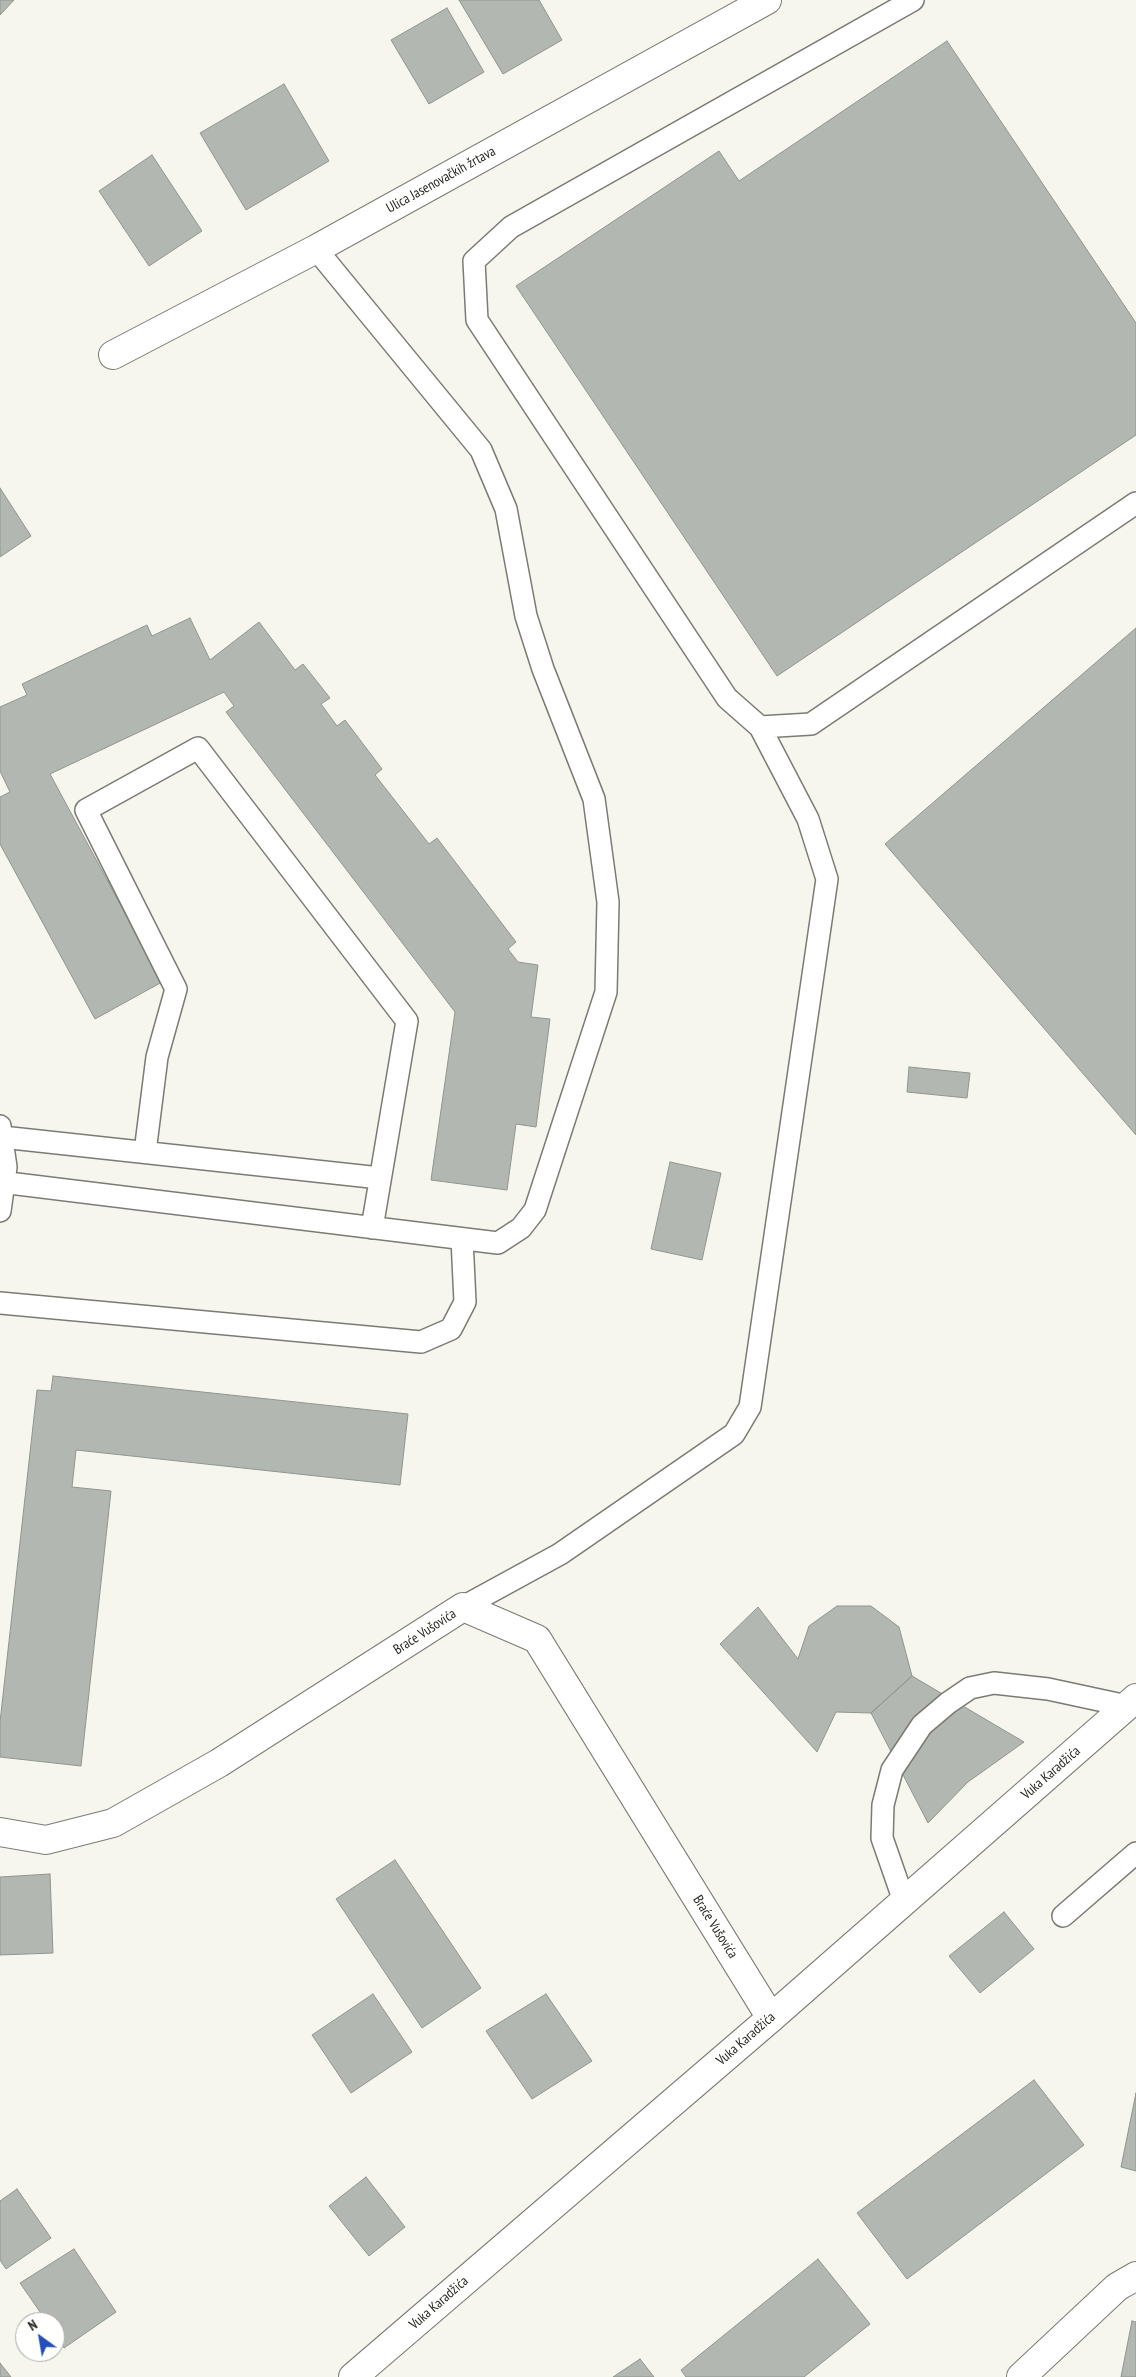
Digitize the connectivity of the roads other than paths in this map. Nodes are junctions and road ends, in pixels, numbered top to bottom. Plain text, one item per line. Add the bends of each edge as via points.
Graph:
1 (767, 0) edge
2 (913, 0) edge
3 (316, 249) junction
4 (113, 355) dead end
5 (1136, 503) edge
6 (760, 727) junction
7 (1, 1131) edge
8 (145, 1152) junction
9 (380, 1178) junction
10 (2, 1182) edge
11 (0, 1212) edge
12 (372, 1228) junction
13 (462, 1239) junction
14 (0, 1303) edge
15 (463, 1607) junction
16 (1132, 1702) edge
17 (0, 1832) edge
18 (1136, 1853) edge
19 (904, 1901) junction
20 (1063, 1916) dead end
21 (771, 2018) junction
22 (1136, 2276) edge
23 (353, 2377) edge
24 (1022, 2377) edge

1 - 3 street, Ulica Jasenovačkih žrtava
2 - 6 lane via 511,227 474,261 477,320 727,698
3 - 4 street, Ulica Jasenovačkih žrtava
3 - 13 lane via 481,450 506,510 526,616 543,669 594,799 608,902 606,992 536,1210 521,1228 498,1243
5 - 6 lane via 811,724
6 - 15 lane via 808,818 827,879 750,1407 734,1434 560,1554
7 - 8 lane
7 - 10 lane via 6,1167
8 - 9 lane
8 - 9 lane via 157,1058 176,989 86,810 198,748 407,1021
9 - 12 lane
10 - 11 lane
10 - 12 lane
12 - 13 lane
13 - 14 lane via 465,1302 451,1329 421,1342
15 - 17 street, Braće Vušovića via 219,1763 113,1823 46,1840
15 - 21 street, Braće Vušovića via 537,1639
16 - 19 street, Vuka Karadžića
16 - 19 lane via 1048,1688 994,1684 970,1688 922,1725 892,1770 883,1805 882,1838
18 - 20 lane
19 - 21 street, Vuka Karadžića
21 - 23 street, Vuka Karadžića
22 - 24 street via 1117,2287

